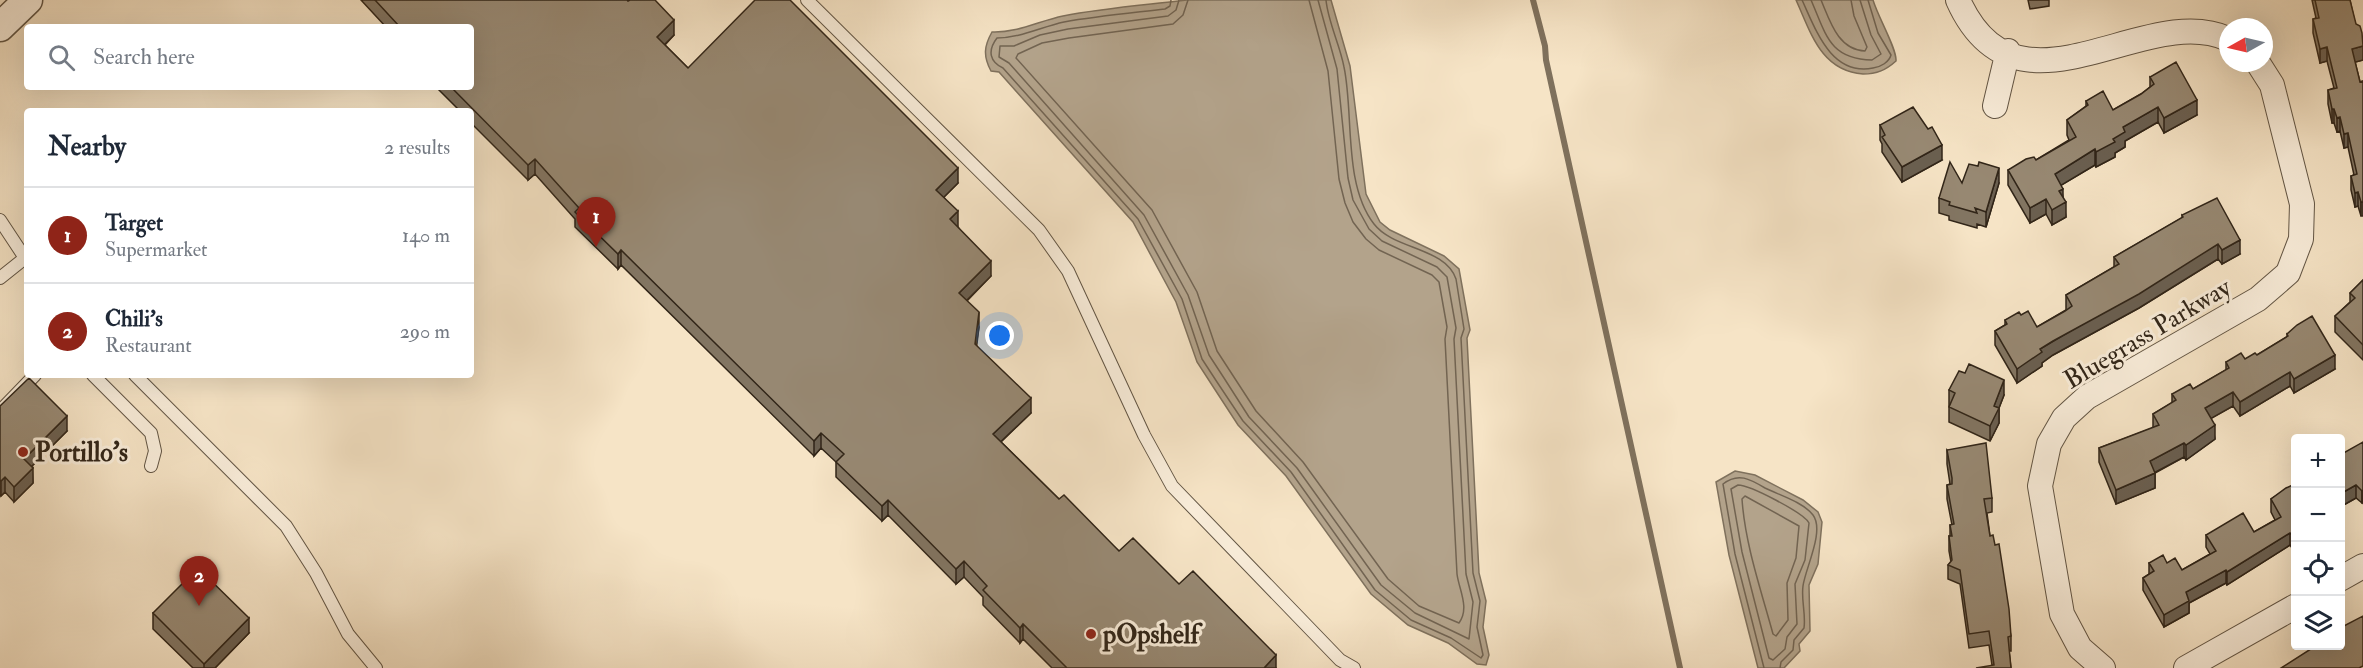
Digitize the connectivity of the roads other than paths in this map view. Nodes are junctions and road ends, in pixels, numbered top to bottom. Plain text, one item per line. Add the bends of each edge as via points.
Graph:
1 (28, 0) edge
2 (807, 0) edge
3 (1958, 0) edge
4 (0, 27) edge
5 (2219, 36) edge
6 (2008, 51) junction
7 (2264, 72) edge
8 (1995, 106) dead end
9 (0, 220) edge
10 (24, 256) edge
11 (24, 260) edge
12 (0, 278) edge
13 (32, 378) edge
14 (96, 378) edge
15 (138, 378) edge
16 (0, 411) edge
17 (151, 466) dead end
18 (2363, 566) edge
19 (2345, 576) edge
20 (2291, 608) edge
21 (1336, 664) edge
22 (376, 668) edge
23 (1354, 668) edge
24 (2103, 668) edge
25 (2186, 668) edge

1 - 4 street
2 - 21 lane via 1039,230 1068,271 1172,486
3 - 6 street via 1975,29
5 - 6 street via 2187,26 2152,31 2063,56 2043,58
6 - 8 street
7 - 24 street, Bluegrass Parkway via 2272,85 2302,204 2304,257 2258,299 2087,397 2064,418 2049,444 2040,486 2062,614 2080,648
9 - 10 lane
11 - 12 lane
13 - 16 lane
14 - 17 lane via 151,433 155,451
15 - 22 lane via 286,526 348,634
18 - 19 street
20 - 25 street
21 - 23 lane

